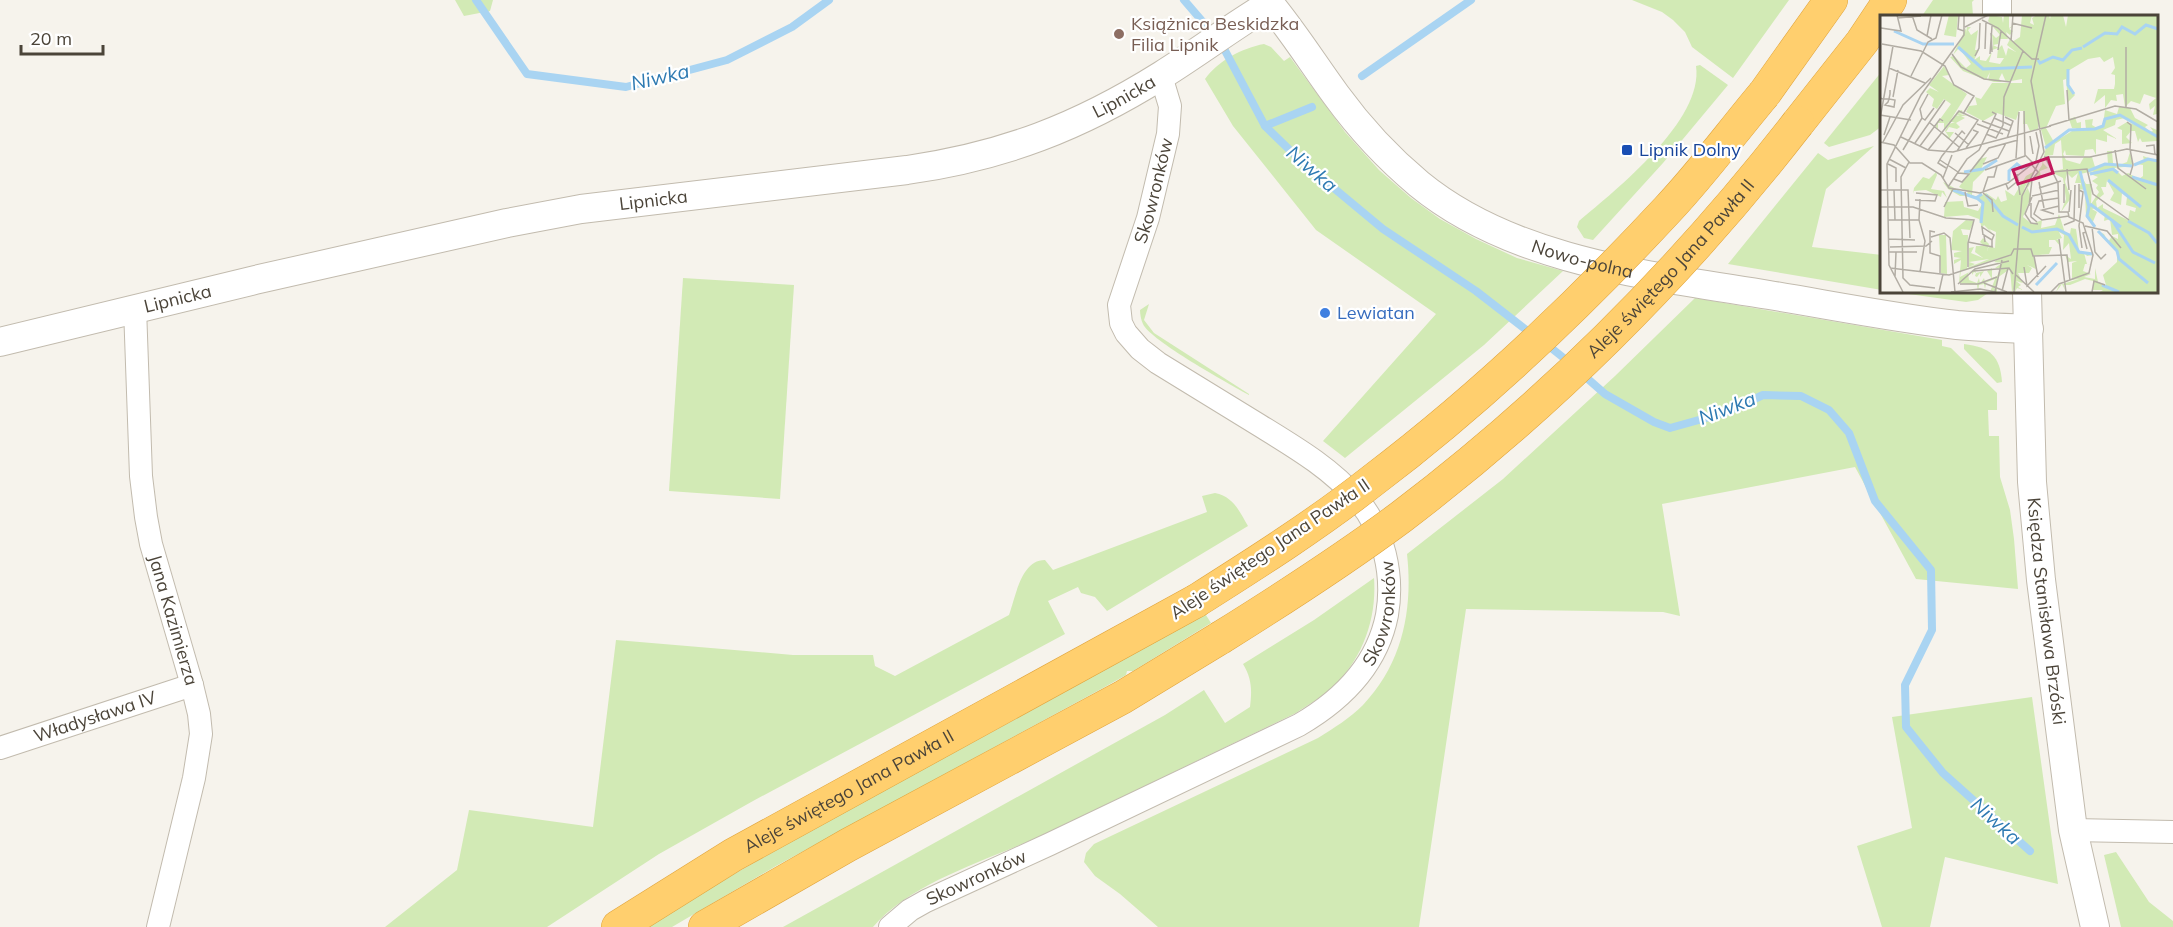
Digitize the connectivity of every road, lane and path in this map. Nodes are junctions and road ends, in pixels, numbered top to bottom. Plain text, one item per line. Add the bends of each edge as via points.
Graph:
1 (1831, 0) edge
2 (1890, 0) edge
3 (1272, 1) edge
4 (1161, 76) junction
5 (2027, 292) edge
6 (135, 308) junction
7 (2029, 329) junction
8 (0, 342) edge
9 (192, 685) junction
10 (0, 748) edge
11 (2073, 830) junction
12 (2173, 832) edge
13 (158, 927) edge
14 (618, 927) edge
15 (705, 927) edge
16 (890, 927) edge
17 (2094, 927) edge

1 - 14 highway, Aleje świętego Jana Pawła II, bridge via 1764,94 1670,208 1504,373 1371,483 1196,601 743,850
2 - 15 highway, Aleje świętego Jana Pawła II, bridge via 1753,182 1705,237 1537,405 1399,518 1220,638 1123,697
3 - 4 street, Lipnicka
3 - 7 street, Nowo-polna via 1337,97 1402,170 1442,201 1496,231 1565,255 1642,274 1956,325
4 - 6 street, Lipnicka via 1053,133 952,164 580,209
4 - 16 street, Skowronków via 1170,106 1168,134 1148,218 1121,295 1121,323 1140,349 1158,363 1294,447 1326,469 1358,500 1377,530 1386,560 1389,596 1384,629 1355,682 1320,712 926,901
5 - 7 street, Księdza Stanisława Brzóski
6 - 8 street, Lipnicka
6 - 9 street, Jana Kazimierza via 146,517
7 - 11 street, Księdza Stanisława Brzóski via 2032,482
9 - 10 street, Władysława IV
9 - 13 street, Jana Kazimierza via 201,734
11 - 12 street
11 - 17 street, Księdza Stanisława Brzóski

